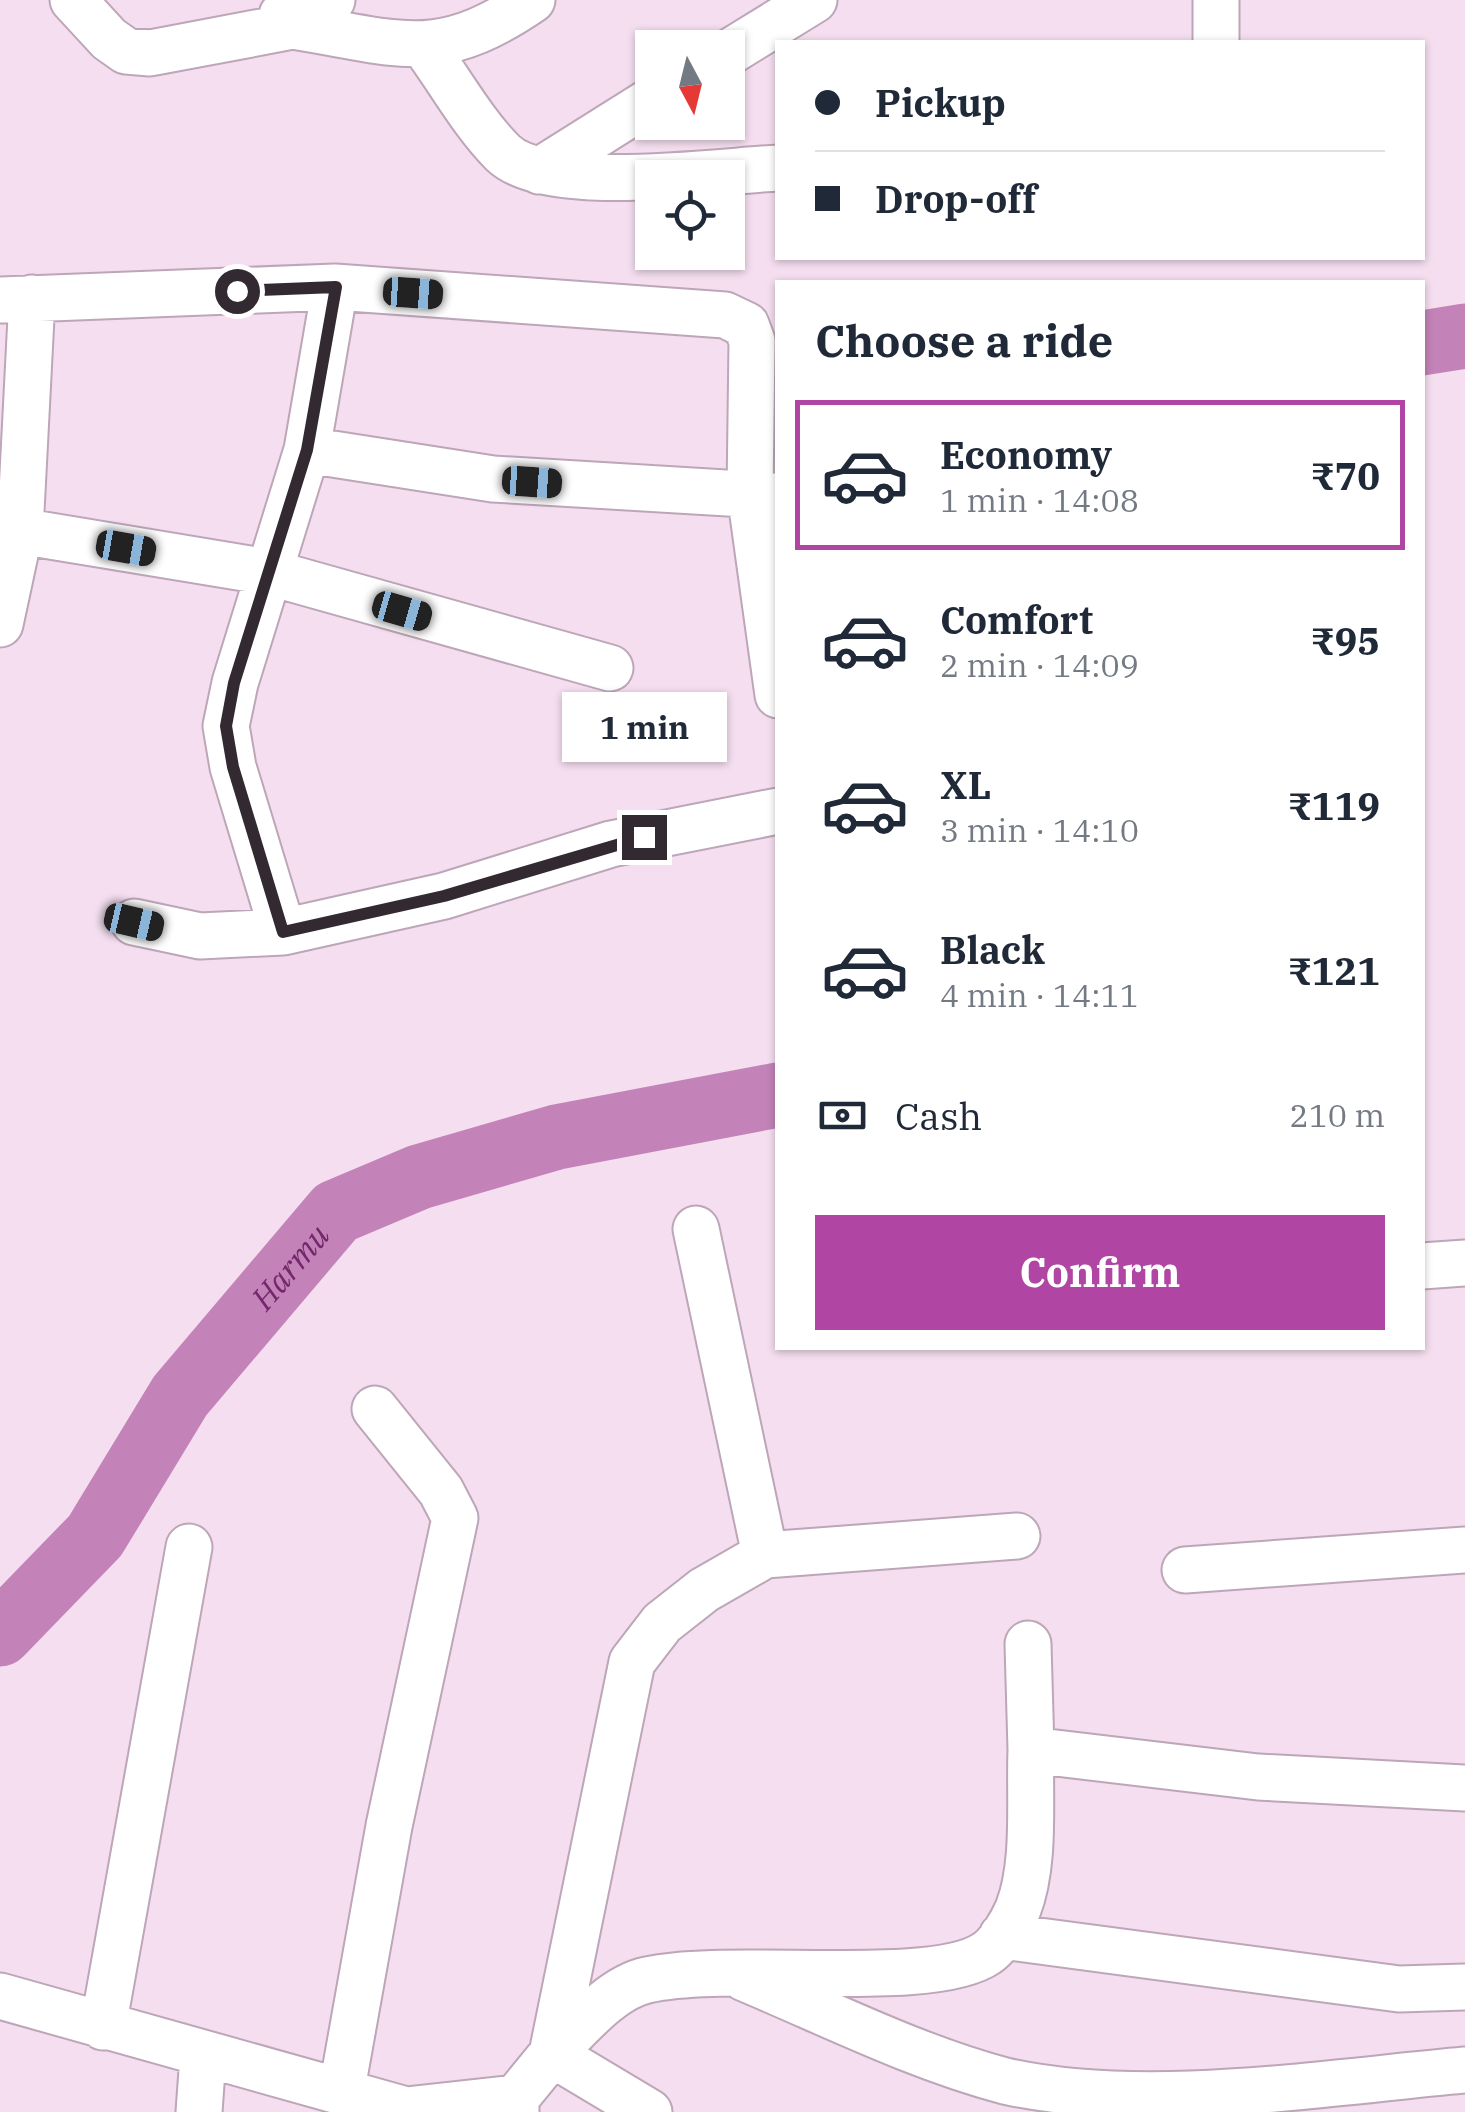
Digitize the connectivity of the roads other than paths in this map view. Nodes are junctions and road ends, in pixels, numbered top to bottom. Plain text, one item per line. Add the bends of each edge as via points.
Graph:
1 (73, 0) edge
2 (332, 0) edge
3 (532, 0) edge
4 (1216, 0) edge
5 (790, 6) edge
6 (280, 13) edge
7 (1216, 40) edge
8 (745, 41) edge
9 (425, 46) junction
10 (635, 111) edge
11 (775, 168) edge
12 (539, 170) junction
13 (336, 287) junction
14 (16, 299) edge
15 (307, 450) junction
16 (764, 495) edge
17 (20, 531) junction
18 (268, 572) junction
19 (0, 624) edge
20 (774, 647) edge
21 (610, 668) dead end
22 (775, 811) edge
23 (134, 922) dead end
24 (283, 932) junction
25 (696, 1229) dead end
26 (1465, 1263) edge
27 (1425, 1266) edge
28 (375, 1409) dead end
29 (1017, 1536) dead end
30 (190, 1547) dead end
31 (1465, 1550) edge
32 (765, 1555) junction
33 (1185, 1570) dead end
34 (1028, 1644) dead end
35 (1030, 1750) junction
36 (1465, 1788) edge
37 (1002, 1936) junction
38 (726, 1970) junction
39 (1465, 1987) edge
40 (0, 1996) edge
41 (103, 2027) junction
42 (552, 2054) junction
43 (203, 2056) junction
44 (1465, 2070) edge
45 (341, 2094) junction
46 (516, 2105) edge
47 (406, 2111) edge
48 (199, 2112) edge
49 (650, 2112) edge

1 - 6 street via 109,39 138,52
2 - 6 street
3 - 9 street via 488,30
4 - 7 street
5 - 8 street
6 - 9 street
9 - 12 street via 505,155
10 - 12 street
11 - 12 street via 582,178
13 - 14 street
13 - 15 street
13 - 16 street via 725,314 746,325 752,341
14 - 17 street
15 - 16 street via 493,479
15 - 18 street
16 - 20 street
17 - 18 street
17 - 19 street
18 - 21 street
18 - 24 street via 226,726
22 - 24 street via 611,844 444,896
23 - 24 street via 200,936
25 - 32 street
26 - 27 street
28 - 45 street via 455,1518
29 - 32 street
30 - 41 street
31 - 33 street
32 - 42 street via 662,1623 632,1662
34 - 35 street
35 - 36 street via 1258,1777
35 - 37 street via 1026,1864 1018,1908
37 - 38 street via 988,1954 937,1971
37 - 39 street via 1399,1989
38 - 42 street via 643,1980 610,2000
38 - 44 street via 934,2058 1074,2093 1151,2098
40 - 41 street
41 - 43 street
42 - 46 street
42 - 49 street
43 - 45 street
43 - 48 street
45 - 47 street
46 - 47 street

